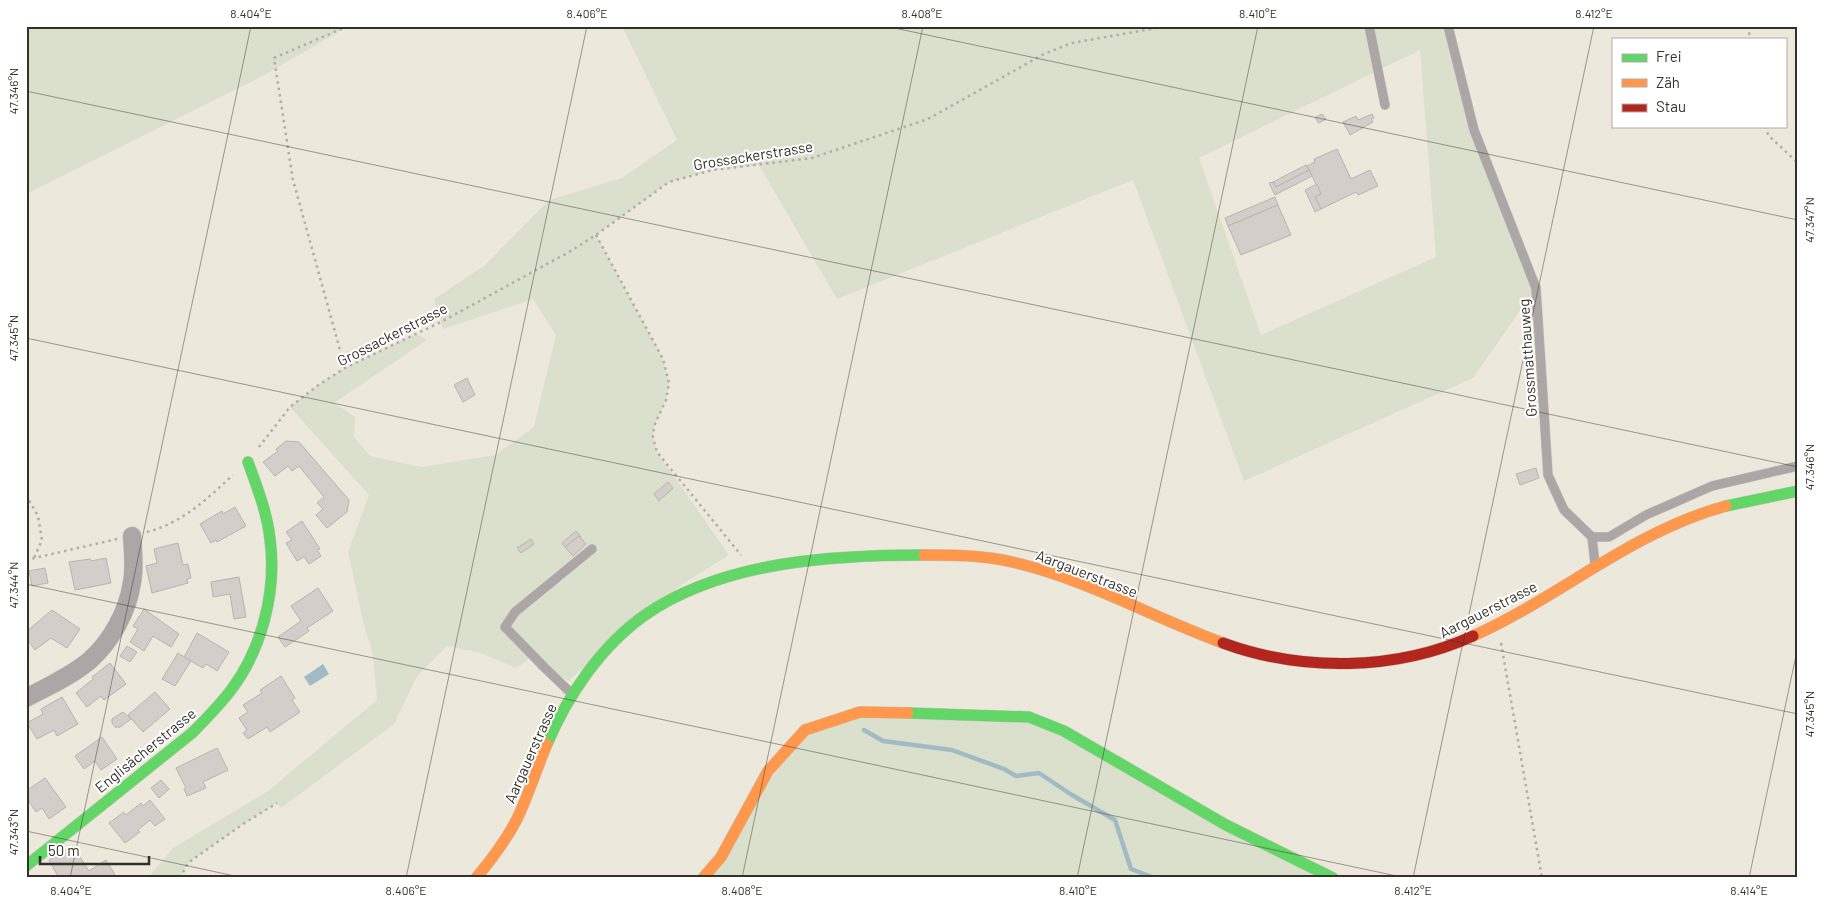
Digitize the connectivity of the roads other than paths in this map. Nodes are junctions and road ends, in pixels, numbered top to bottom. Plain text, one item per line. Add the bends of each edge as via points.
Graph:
1 (1369, 26) edge
2 (1448, 26) edge
3 (1384, 105) dead end
4 (248, 462) road end
5 (1798, 466) edge
6 (1798, 491) edge
7 (132, 536) road end
8 (1592, 537) junction
9 (592, 549) dead end
10 (1595, 567) junction
11 (573, 694) junction
12 (26, 698) edge
13 (26, 866) edge
14 (476, 878) edge
15 (703, 878) edge
16 (1333, 878) edge

1 - 3 lane
2 - 8 lane, Grossmatthauweg via 1474,130 1536,288 1548,476 1564,510
4 - 13 main road, Englisächerstrasse via 262,502 271,550 266,615 252,658 221,705 187,739
5 - 8 lane via 1712,486 1646,514 1609,536
6 - 10 main road, Aargauerstrasse via 1738,502 1691,516
7 - 12 street via 132,582 118,624 89,661
8 - 10 lane
9 - 11 lane via 515,612 505,627
10 - 11 main road, Aargauerstrasse via 1498,624 1453,646 1415,657 1352,664 1283,658 1241,649 1063,577 1016,562 929,555 825,558 753,570 693,590 664,605 635,623 612,644
11 - 14 main road, Aargauerstrasse via 511,830
15 - 16 main road via 720,857 768,770 805,730 860,712 1029,717 1064,731 1226,825

